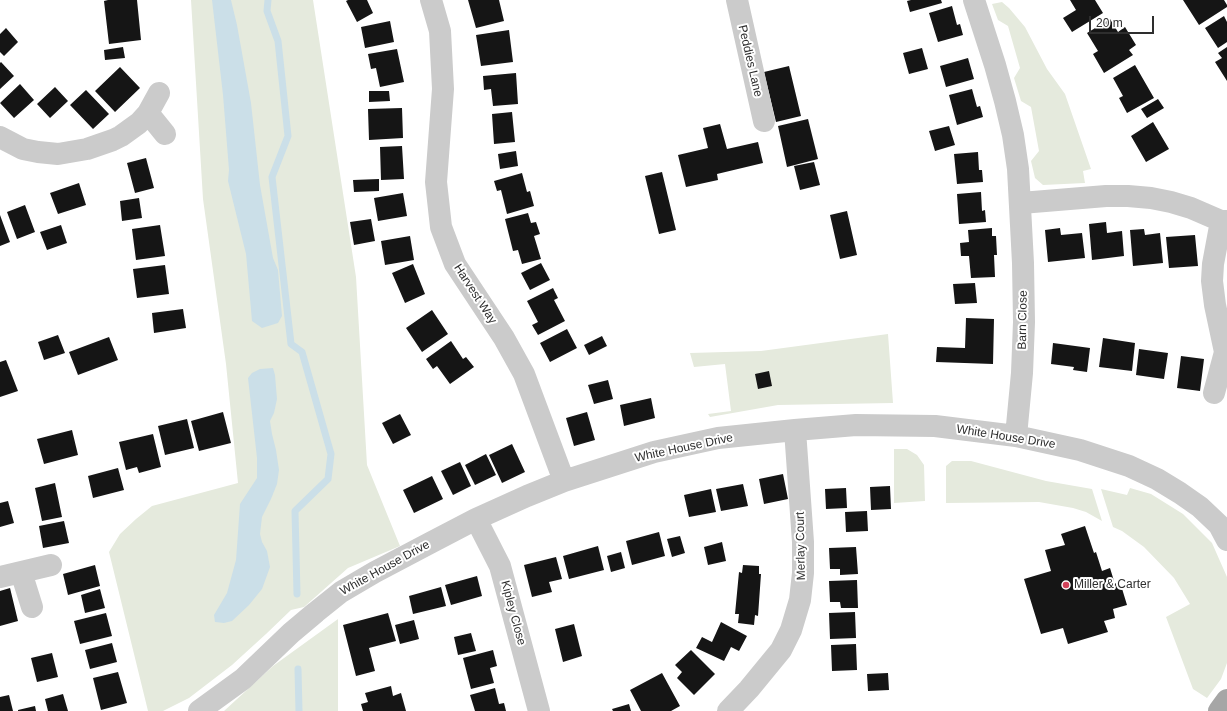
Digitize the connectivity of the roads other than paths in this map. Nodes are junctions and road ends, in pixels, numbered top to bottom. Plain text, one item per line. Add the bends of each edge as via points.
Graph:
1 (431, 0) edge
2 (737, 0) edge
3 (974, 0) edge
4 (159, 92) dead end
5 (148, 113) junction
6 (764, 122) dead end
7 (165, 134) dead end
8 (0, 137) edge
9 (1020, 204) junction
10 (1224, 221) edge
11 (1226, 352) edge
12 (1214, 393) dead end
13 (795, 430) junction
14 (1016, 436) junction
15 (564, 481) junction
16 (476, 519) junction
17 (1224, 531) edge
18 (51, 565) dead end
19 (21, 572) junction
20 (0, 578) edge
21 (32, 607) dead end
22 (1227, 700) edge
23 (199, 711) edge
24 (539, 711) edge
25 (728, 711) edge
26 (1218, 711) edge

1 - 15 street, Harvest Way via 440,31 443,89 436,182 441,227 455,264 504,338 524,374
2 - 6 street, Peddies Lane
3 - 9 street, Barn Close via 995,65 1013,136
4 - 5 street
5 - 7 street
5 - 8 street via 130,130 113,140 87,149 58,154 23,148
9 - 10 street via 1128,196 1171,202
9 - 14 street, Barn Close via 1024,322
10 - 11 street via 1213,264 1212,281
11 - 12 street
13 - 14 street, White House Drive via 856,425 935,426
13 - 15 street, White House Drive via 718,438 654,452
13 - 25 street, Merlay Court via 803,542 800,600 791,630 781,650
14 - 17 street, White House Drive via 1080,450 1129,466 1180,493 1200,507
15 - 16 street, White House Drive
16 - 23 street, White House Drive via 341,592 291,633 243,679
16 - 24 street, Kipley Close via 500,566
18 - 19 street
19 - 20 street
19 - 21 street
22 - 26 main road

